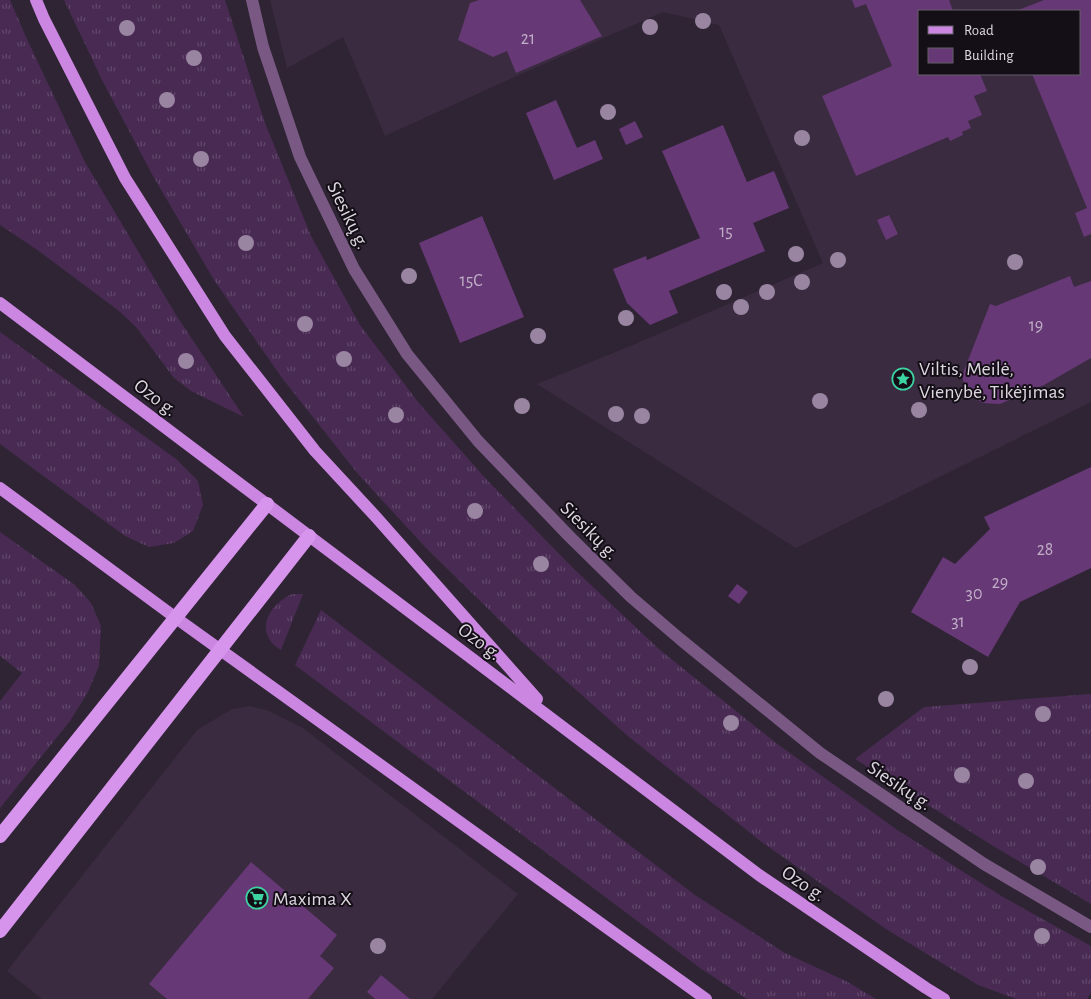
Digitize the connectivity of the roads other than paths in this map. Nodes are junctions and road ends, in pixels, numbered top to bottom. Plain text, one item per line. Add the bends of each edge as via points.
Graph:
1 (36, 0) edge
2 (252, 0) edge
3 (0, 303) edge
4 (0, 488) edge
5 (267, 504) junction
6 (309, 536) junction
7 (176, 618) junction
8 (220, 649) junction
9 (555, 720) junction
10 (0, 836) edge
11 (1091, 927) edge
12 (0, 931) edge
13 (706, 999) edge
14 (944, 999) edge

1 - 9 main road via 125,178 225,336 315,451
2 - 11 street, Siesikų g. via 263,47 300,157 354,269 407,354 478,441 631,597 820,753 984,864
3 - 5 main road, Ozo g.
4 - 7 main road
5 - 6 main road, Ozo g.
5 - 7 highway
6 - 8 highway
6 - 9 main road, Ozo g.
7 - 8 main road
7 - 10 highway
8 - 12 highway
8 - 13 main road
9 - 14 main road, Ozo g. via 759,875

